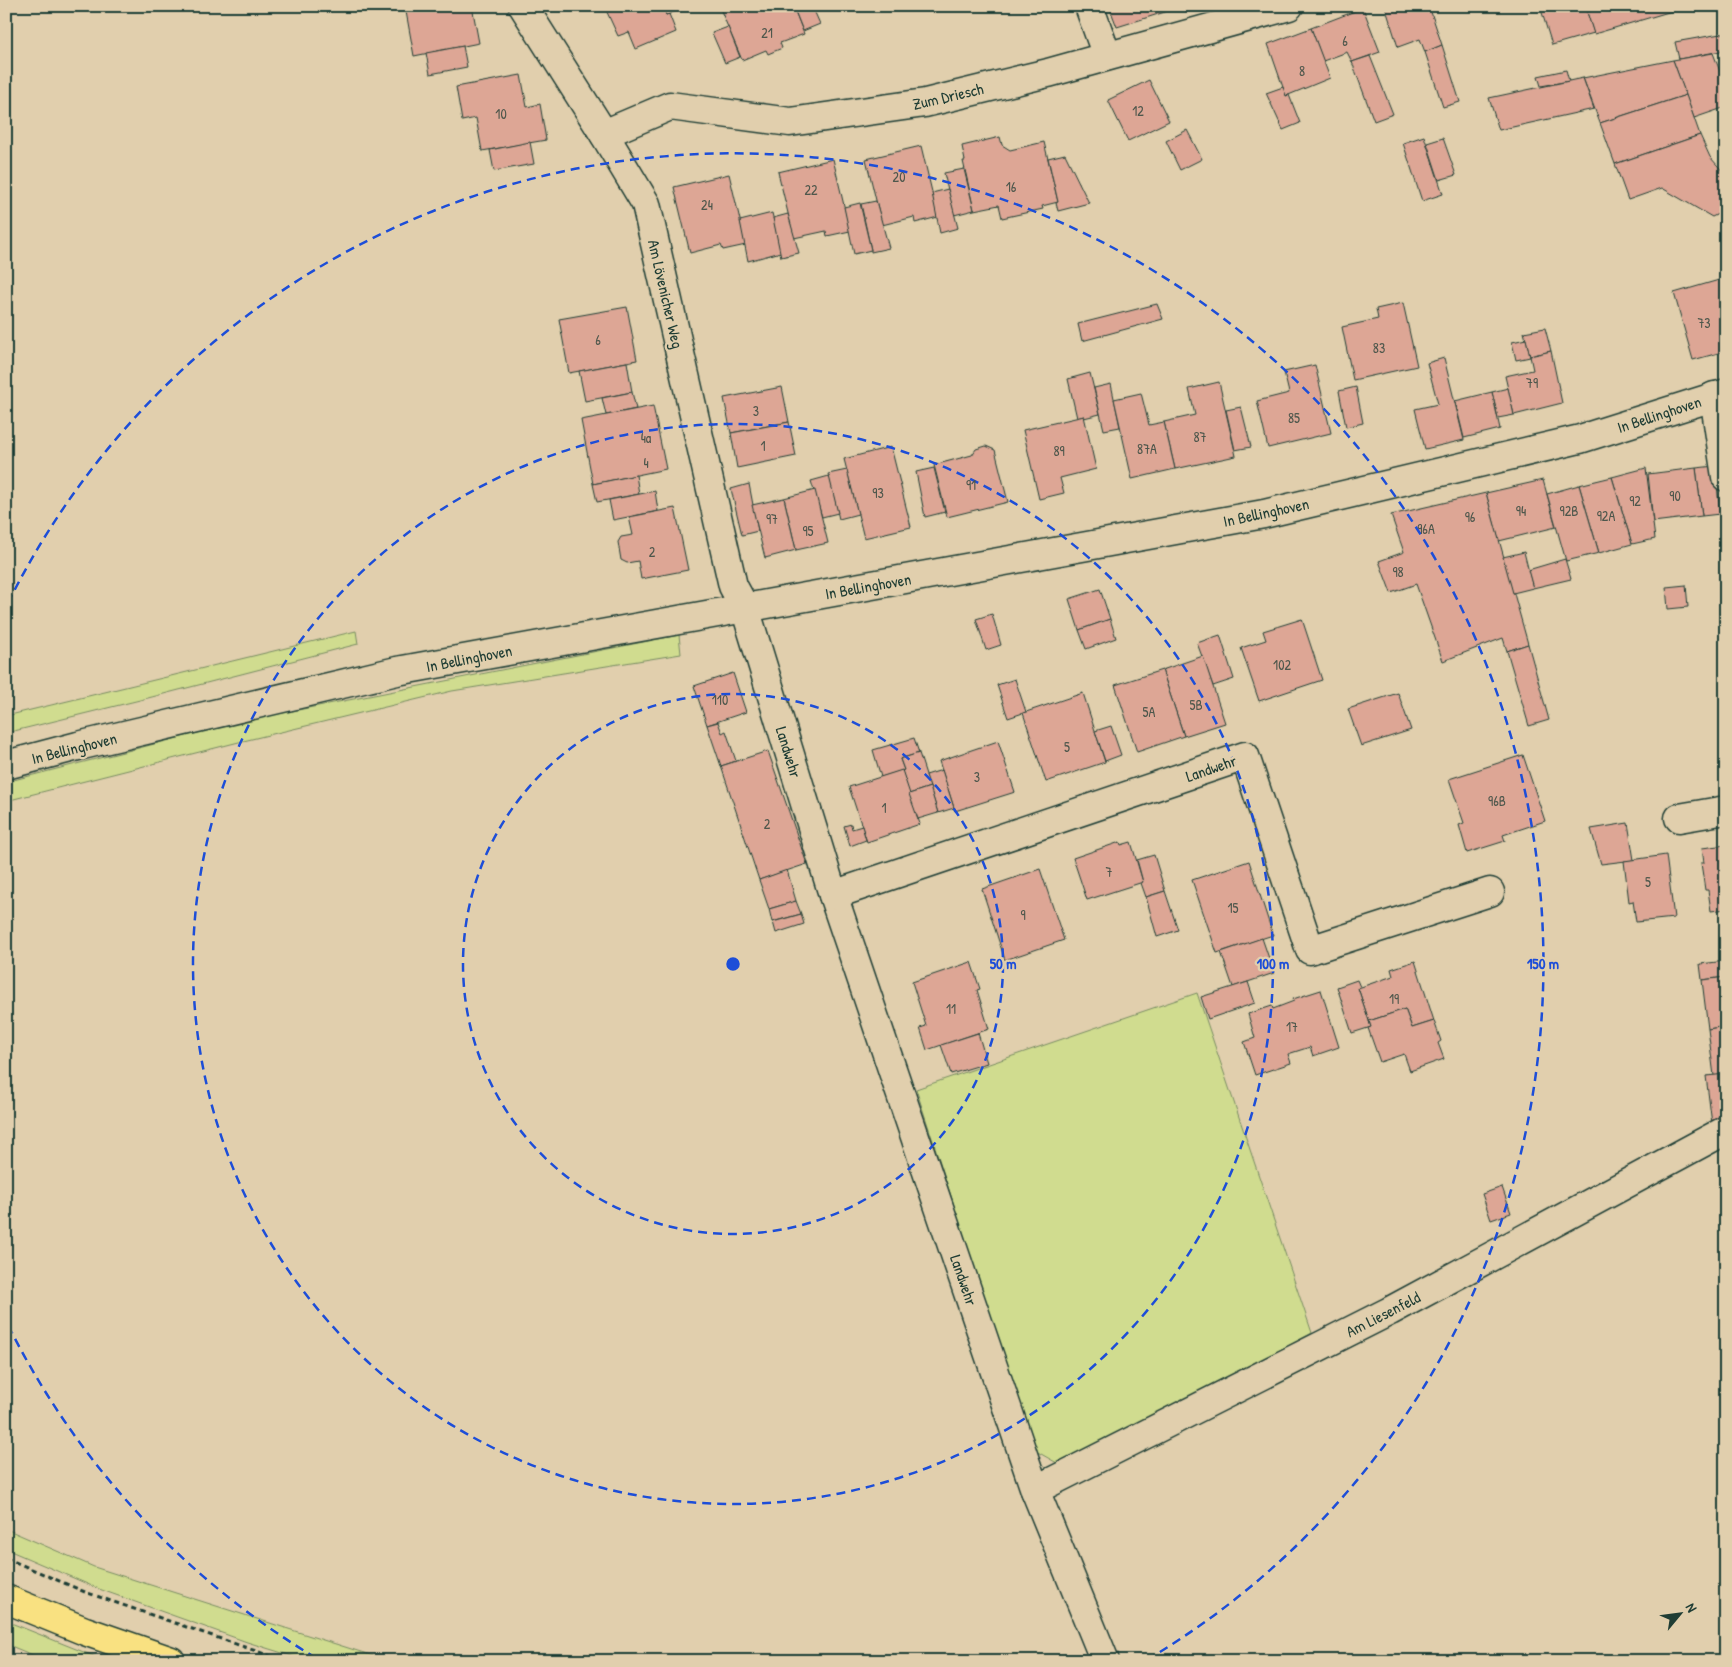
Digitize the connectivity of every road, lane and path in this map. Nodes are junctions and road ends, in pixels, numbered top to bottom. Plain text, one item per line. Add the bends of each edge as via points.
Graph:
1 (523, 6) edge
2 (1089, 6) edge
3 (1289, 6) edge
4 (1107, 56) junction
5 (604, 134) junction
6 (1720, 394) edge
7 (1726, 477) edge
8 (745, 608) junction
9 (6, 765) edge
10 (1726, 810) edge
11 (1679, 818) dead end
12 (1490, 892) dead end
13 (833, 895) junction
14 (1726, 1130) edge
15 (1035, 1490) junction
16 (6, 1558) edge
17 (6, 1598) edge
18 (171, 1661) edge
19 (285, 1661) edge
20 (1105, 1661) edge

1 - 5 street, Am Lövenicher Weg
2 - 4 street
3 - 4 street, Zum Driesch
4 - 5 street, Zum Driesch via 925,103 790,122 670,106
5 - 8 street, Am Lövenicher Weg via 646,204 733,586
6 - 7 street
6 - 8 street, In Bellinghoven via 1580,439 1264,514
8 - 9 street, In Bellinghoven via 397,671
8 - 13 street, Landwehr
10 - 11 street
12 - 13 street, Landwehr via 1310,950 1246,756
13 - 15 street, Landwehr
14 - 15 street, Am Liesenfeld via 1390,1311
15 - 20 street, Landwehr
16 - 19 path via 85,1592
17 - 18 main road via 85,1631

